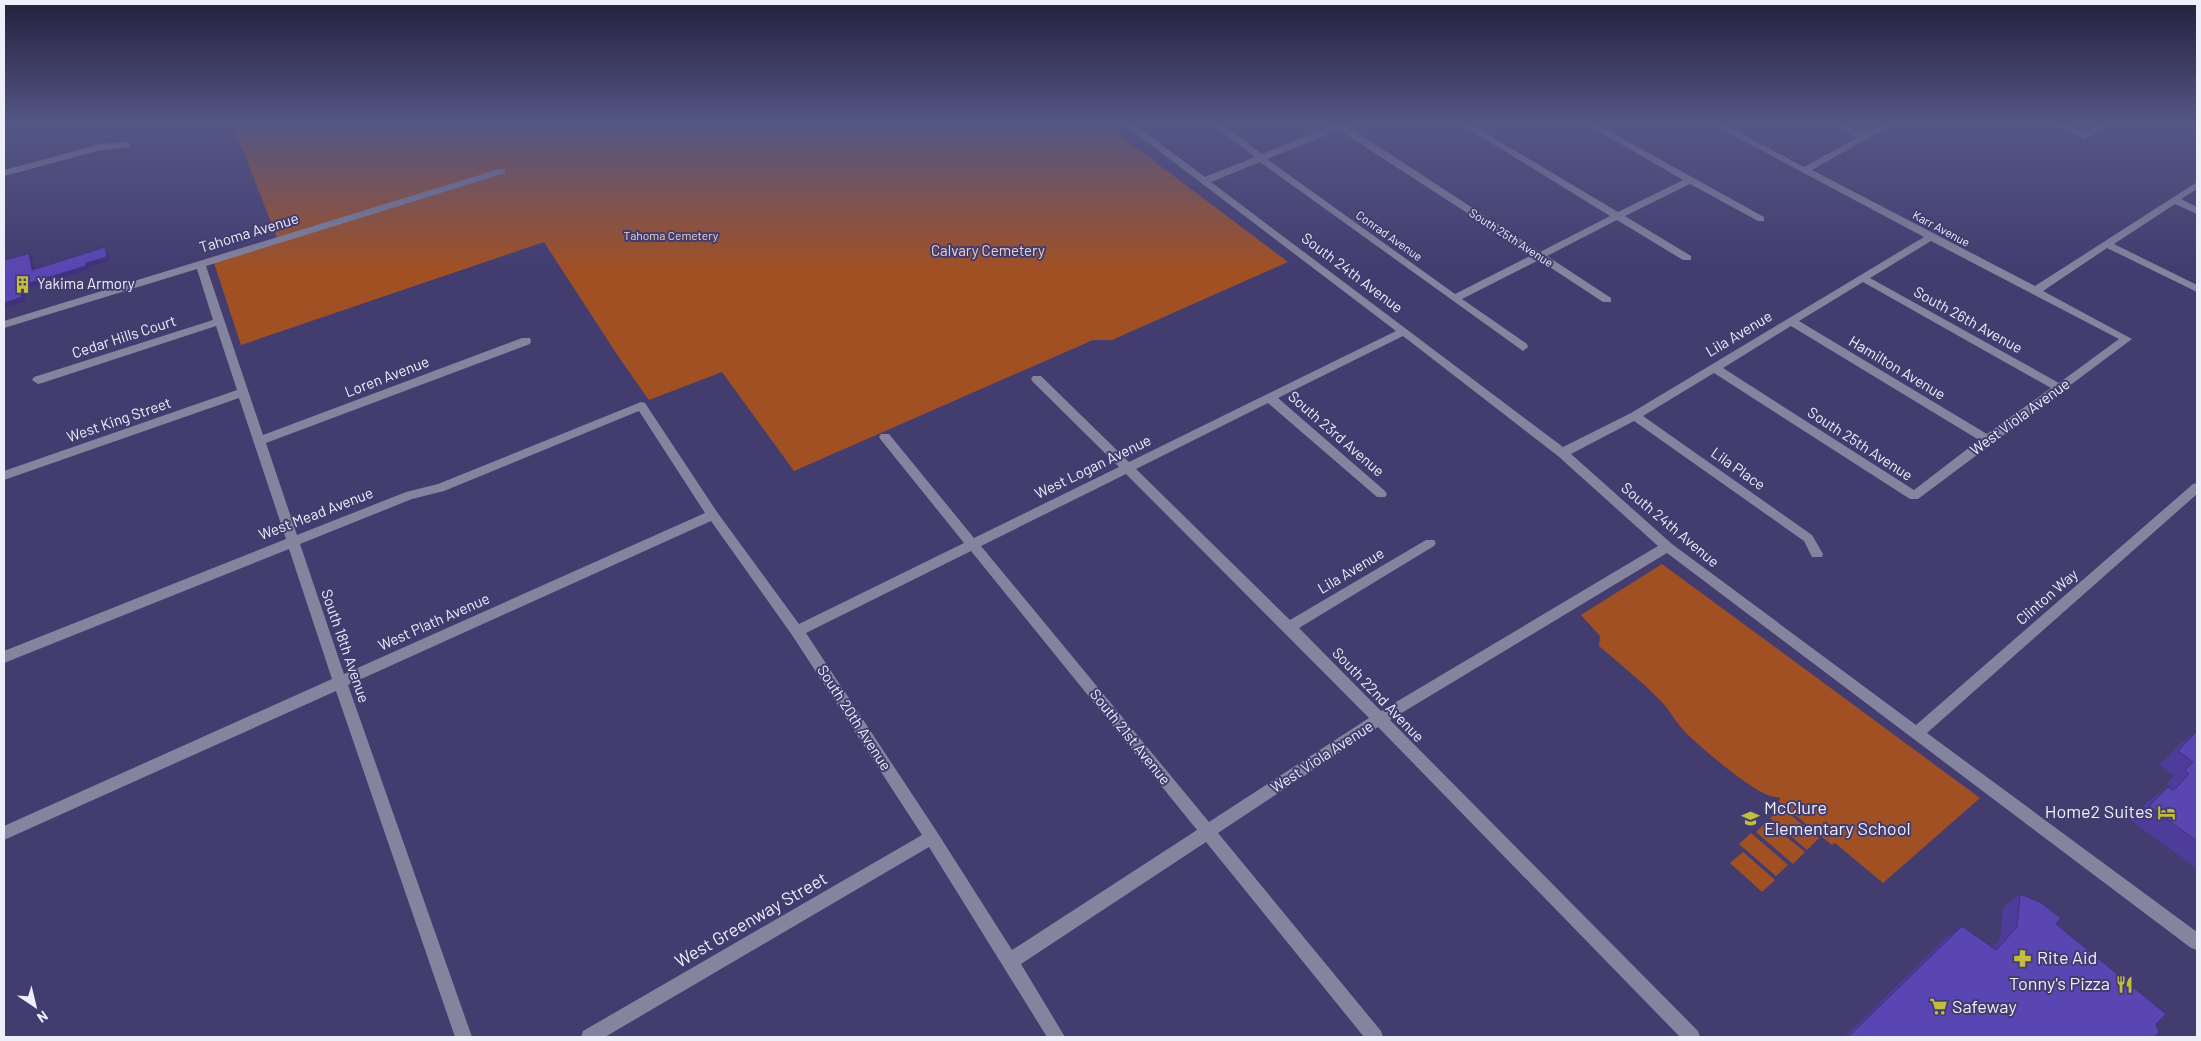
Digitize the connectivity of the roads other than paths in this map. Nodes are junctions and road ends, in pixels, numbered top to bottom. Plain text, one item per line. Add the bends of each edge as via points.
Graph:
1 (494, 174) edge
2 (1194, 174) edge
3 (1223, 174) edge
4 (1281, 174) edge
5 (1412, 174) edge
6 (1547, 174) edge
7 (1679, 174) edge
8 (1813, 174) edge
9 (1690, 180) junction
10 (1204, 181) junction
11 (2197, 186) edge
12 (2174, 200) junction
13 (2197, 211) edge
14 (1617, 216) junction
15 (1761, 219) dead end
16 (1930, 237) junction
17 (2106, 244) junction
18 (1539, 256) junction
19 (1687, 258) dead end
20 (200, 264) junction
21 (1863, 278) junction
22 (2197, 288) edge
23 (2035, 291) junction
24 (1455, 298) junction
25 (1607, 300) dead end
26 (218, 322) junction
27 (1792, 322) junction
28 (4, 325) edge
29 (1402, 332) junction
30 (2127, 339) joint
31 (526, 341) dead end
32 (1523, 347) dead end
33 (1715, 368) junction
34 (1037, 379) dead end
35 (38, 380) dead end
36 (2058, 388) junction
37 (244, 392) junction
38 (1270, 398) junction
39 (641, 406) joint
40 (1635, 416) junction
41 (885, 437) dead end
42 (1986, 440) junction
43 (258, 441) junction
44 (1562, 453) junction
45 (1126, 469) junction
46 (4, 476) edge
47 (2197, 487) edge
48 (1381, 494) dead end
49 (1914, 496) joint
50 (713, 515) junction
51 (292, 540) junction
52 (1430, 543) dead end
53 (972, 544) junction
54 (1667, 547) junction
55 (1817, 554) dead end
56 (1289, 627) junction
57 (798, 631) junction
58 (4, 657) edge
59 (340, 682) junction
60 (1378, 720) junction
61 (1918, 732) junction
62 (1207, 831) junction
63 (4, 833) edge
64 (932, 837) junction
65 (2197, 942) edge
66 (1009, 962) junction
67 (464, 1037) edge
68 (589, 1037) edge
69 (1057, 1037) edge
70 (1375, 1037) edge
71 (1692, 1037) edge

1 - 20 street, Tahoma Avenue
2 - 10 street, South 24th Avenue
3 - 10 street
4 - 24 street, Conrad Avenue
5 - 18 street, South 25th Avenue
6 - 14 street
7 - 9 street
8 - 16 street, Karr Avenue
9 - 14 street
9 - 15 street
10 - 29 street, South 24th Avenue
11 - 12 street
12 - 13 street
12 - 17 street
14 - 18 street
14 - 19 street
16 - 21 street, Lila Avenue
16 - 23 street, Karr Avenue
17 - 22 street
17 - 23 street
18 - 24 street
18 - 25 street, South 25th Avenue
20 - 26 street, South 18th Avenue
20 - 28 street, Tahoma Avenue
21 - 27 street, Lila Avenue
21 - 36 street, South 26th Avenue
23 - 30 street, Karr Avenue
24 - 32 street, Conrad Avenue
26 - 35 street, Cedar Hills Court
26 - 37 street, South 18th Avenue
27 - 33 street, Lila Avenue
27 - 42 street, Hamilton Avenue
29 - 38 street, West Logan Avenue
29 - 44 street, South 24th Avenue
30 - 36 street, West Viola Avenue
31 - 43 street, Loren Avenue
33 - 40 street, Lila Avenue
33 - 49 street, South 25th Avenue
34 - 45 street, South 22nd Avenue
36 - 42 street, West Viola Avenue
37 - 43 street, South 18th Avenue
37 - 46 street, West King Street
38 - 45 street, West Logan Avenue
38 - 48 street, South 23rd Avenue
39 - 50 street, South 20th Avenue
39 - 51 street, West Mead Avenue via 440,488 410,495
40 - 44 street, Lila Avenue
40 - 55 street, Lila Place via 1808,538
41 - 53 street, South 21st Avenue
42 - 49 street, West Viola Avenue
43 - 51 street, South 18th Avenue
44 - 54 street, South 24th Avenue
45 - 53 street, West Logan Avenue
45 - 56 street, South 22nd Avenue
47 - 61 street, Clinton Way
50 - 57 street, South 20th Avenue
50 - 59 street, West Plath Avenue
51 - 58 street, West Mead Avenue
51 - 59 street, South 18th Avenue
52 - 56 street, Lila Avenue
53 - 57 street, West Logan Avenue
53 - 62 street, South 21st Avenue
54 - 60 street, West Viola Avenue
54 - 61 street, South 24th Avenue
56 - 60 street, South 22nd Avenue
57 - 64 street, South 20th Avenue
59 - 63 street, West Plath Avenue
59 - 67 street, South 18th Avenue
60 - 62 street, West Viola Avenue
60 - 71 street, South 22nd Avenue
61 - 65 street, South 24th Avenue
62 - 66 street, West Viola Avenue
62 - 70 street, South 21st Avenue
64 - 66 street, South 20th Avenue
64 - 68 street, West Greenway Street
66 - 69 street, South 20th Avenue

